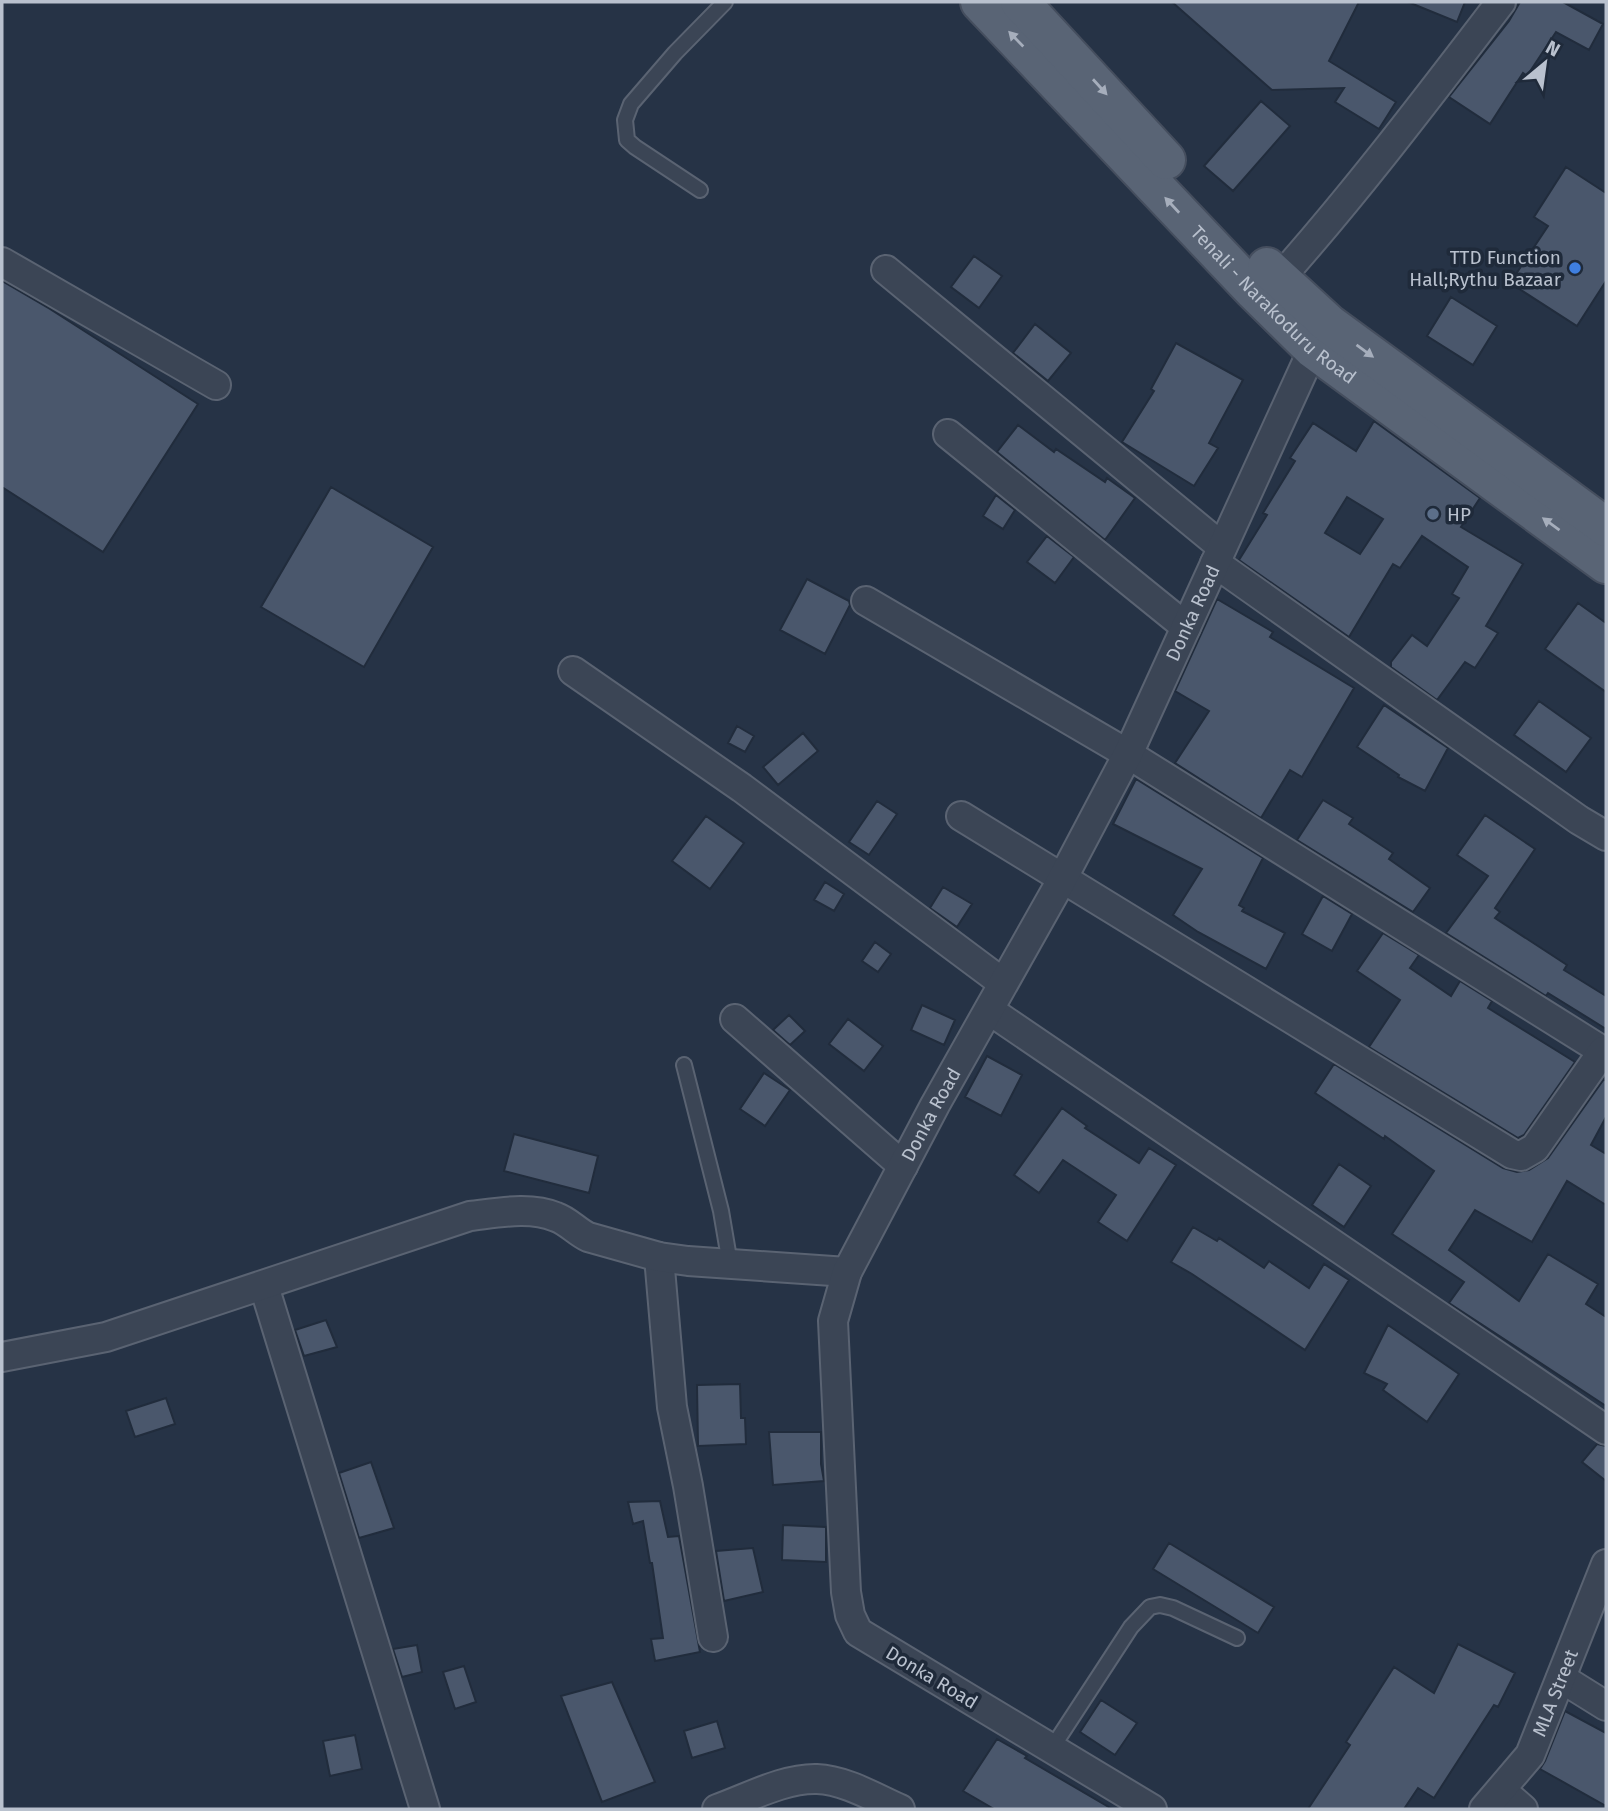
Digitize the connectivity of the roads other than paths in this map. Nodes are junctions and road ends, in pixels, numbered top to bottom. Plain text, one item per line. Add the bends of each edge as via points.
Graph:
1 (725, 2) edge
2 (980, 2) edge
3 (1020, 2) edge
4 (1501, 2) edge
5 (700, 190) dead end
6 (2, 262) edge
7 (886, 270) dead end
8 (1279, 279) junction
9 (1321, 336) junction
10 (216, 385) dead end
11 (948, 435) dead end
12 (1606, 527) edge
13 (1219, 555) junction
14 (1606, 564) edge
15 (866, 601) dead end
16 (1186, 627) junction
17 (573, 671) dead end
18 (1128, 754) junction
19 (961, 817) dead end
20 (1606, 836) edge
21 (1063, 877) junction
22 (1003, 983) junction
23 (989, 1010) junction
24 (735, 1019) dead end
25 (1605, 1052) edge
26 (684, 1065) dead end
27 (903, 1166) junction
28 (659, 1257) junction
29 (730, 1264) junction
30 (847, 1272) junction
31 (264, 1286) junction
32 (2, 1357) edge
33 (1606, 1430) edge
34 (1606, 1564) edge
35 (713, 1637) dead end
36 (1237, 1638) dead end
37 (1560, 1678) junction
38 (1606, 1706) edge
39 (1052, 1748) junction
40 (1492, 1800) edge
41 (425, 1809) edge
42 (717, 1809) edge
43 (900, 1809) edge
44 (1152, 1809) edge
45 (1523, 1809) edge

1 - 5 lane via 641,91 625,120 626,140
9 -> 2 main road, Tenali - Narakoduru Road via 1253,290
3 -> 8 main road, Tenali - Narakoduru Road
4 - 8 street via 1397,139
6 - 10 street
7 - 13 street
8 - 9 main road, Tenali - Narakoduru Road
9 -> 12 main road, Tenali - Narakoduru Road
9 - 13 street, Donka Road
14 -> 9 main road, Tenali - Narakoduru Road
11 - 16 street
13 - 16 street, Donka Road
13 - 20 street
15 - 18 street
16 - 18 street, Donka Road
17 - 22 street via 742,788
18 - 21 street, Donka Road
18 - 25 street
19 - 21 street
21 - 22 street, Donka Road
21 - 25 street via 1512,1154 1521,1156 1535,1148
22 - 23 street, Donka Road
23 - 27 street, Donka Road
23 - 33 street
24 - 27 street
26 - 29 lane
27 - 30 street, Donka Road
28 - 29 street
28 - 31 street via 588,1237 558,1217 516,1211 470,1216
28 - 35 street via 673,1407
29 - 30 street
30 - 39 street, Donka Road via 833,1321 850,1615 858,1632
31 - 32 street via 106,1337
31 - 41 street
34 - 37 street, MLA Street
36 - 39 lane via 1173,1608 1150,1607 1131,1627
37 - 38 street
37 - 40 street, MLA Street via 1530,1755
39 - 44 street, Donka Road
40 - 45 street
42 - 43 street via 800,1780 820,1779

